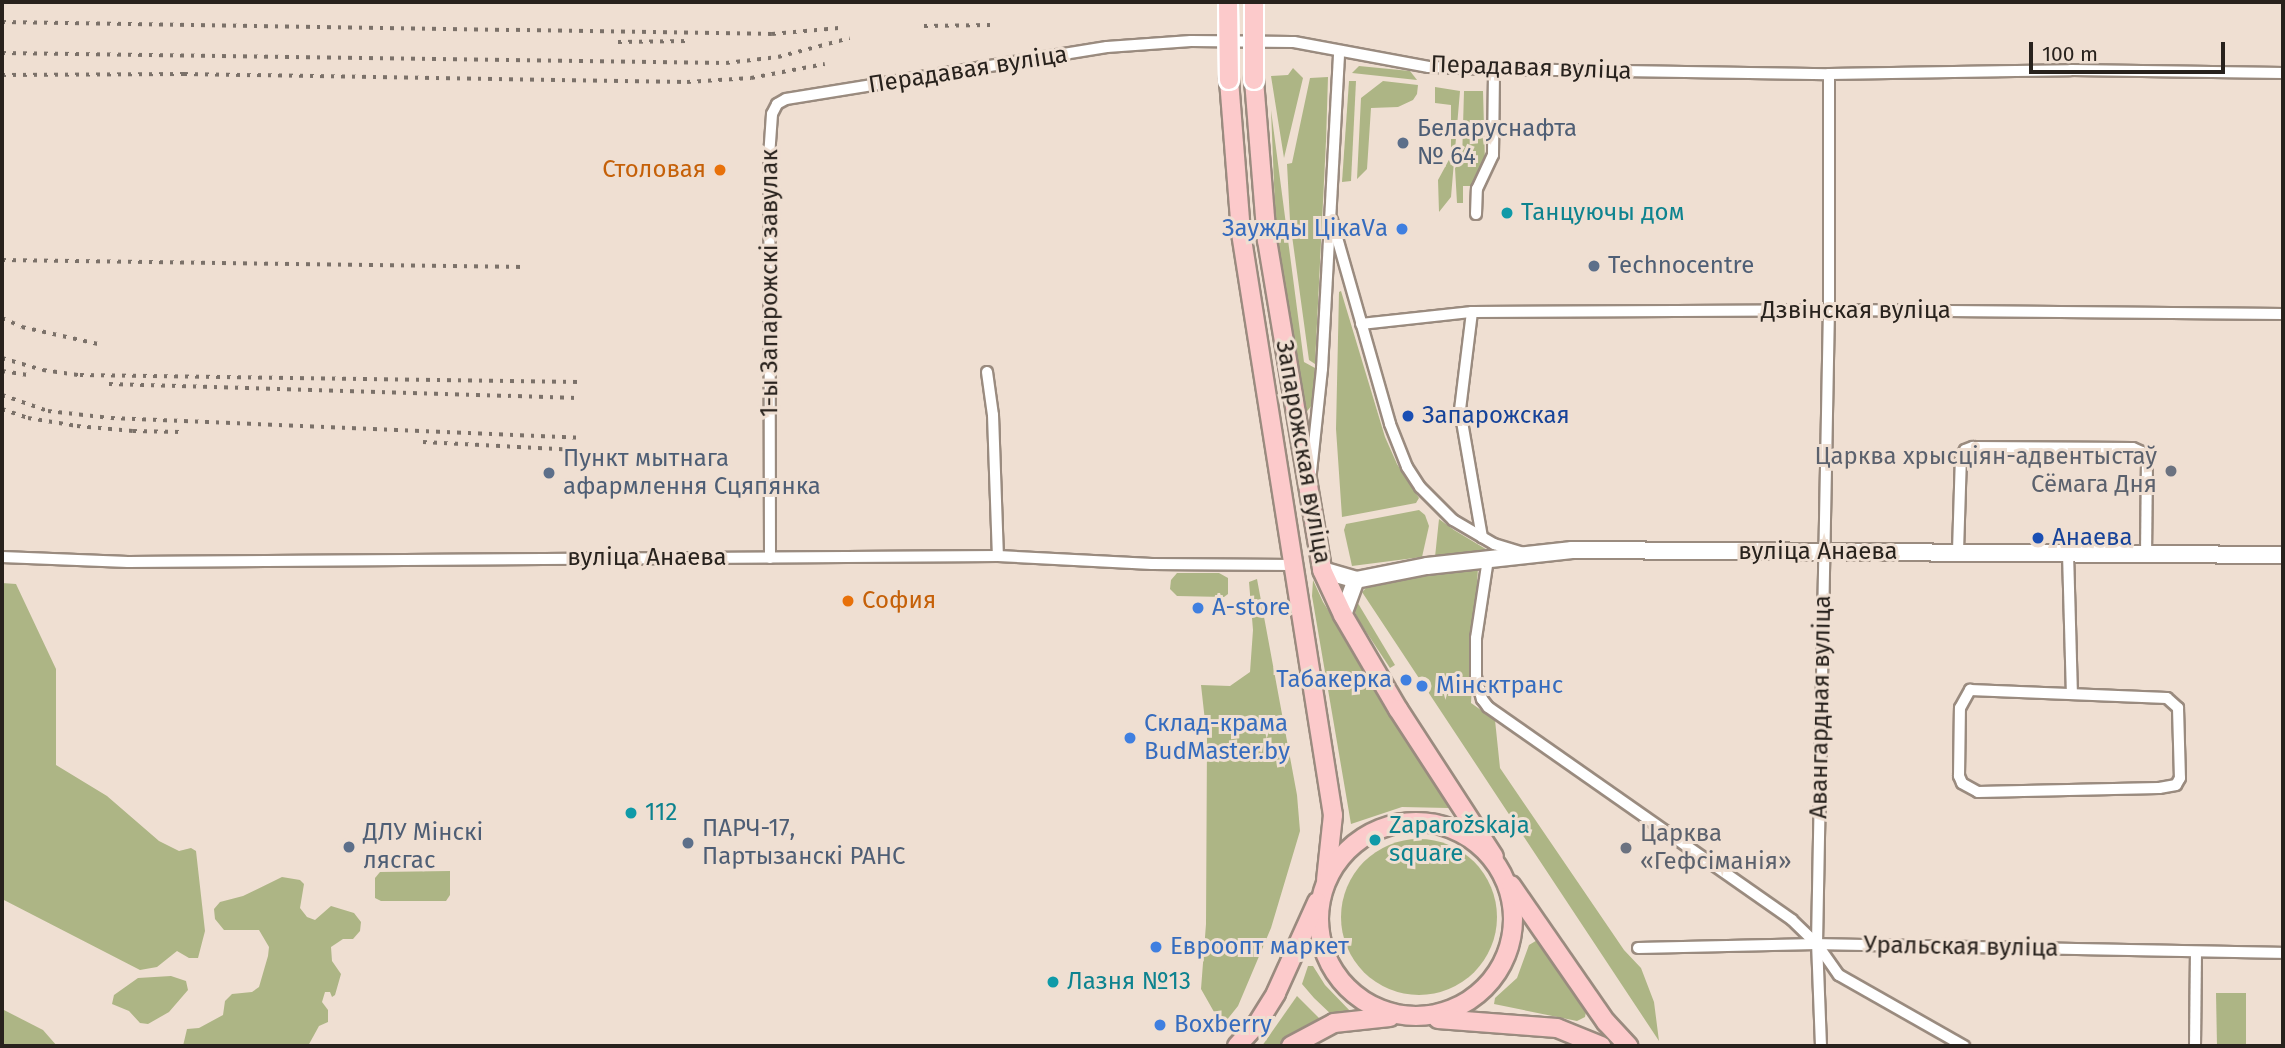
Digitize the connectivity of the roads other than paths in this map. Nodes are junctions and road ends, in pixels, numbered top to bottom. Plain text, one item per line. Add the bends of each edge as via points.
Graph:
1 (1228, 2) edge
2 (1254, 2) edge
3 (1339, 51) junction
4 (1494, 69) junction
5 (2283, 73) edge
6 (1829, 74) junction
7 (786, 99) joint
8 (1330, 214) junction
9 (1476, 214) dead end
10 (1829, 310) junction
11 (1472, 312) junction
12 (2283, 314) edge
13 (1361, 324) junction
14 (987, 372) dead end
15 (1308, 499) junction
16 (1482, 537) junction
17 (1958, 551) junction
18 (2068, 553) junction
19 (1526, 554) junction
20 (1824, 554) junction
21 (2146, 554) junction
22 (2283, 555) edge
23 (998, 556) junction
24 (2, 557) edge
25 (770, 558) junction
26 (1488, 559) junction
27 (1293, 565) junction
28 (1322, 570) junction
29 (1356, 580) junction
30 (1343, 615) junction
31 (2071, 692) junction
32 (1494, 857) junction
33 (1504, 876) junction
34 (1324, 884) junction
35 (1816, 944) junction
36 (1639, 948) dead end
37 (2196, 952) junction
38 (2283, 953) edge
39 (1411, 1017) junction
40 (1237, 1046) edge
41 (1291, 1046) edge
42 (1601, 1046) edge
43 (1628, 1046) edge
44 (1821, 1046) edge
45 (1964, 1046) edge
46 (2195, 1046) edge

1 - 27 main road, Запарожская вуліца, bridge via 1241,233
2 - 15 main road, Запарожская вуліца, bridge via 1254,80 1267,240
3 - 4 street, Перадавая вуліца via 1429,67
3 - 7 street, Перадавая вуліца via 1282,42 1117,46
3 - 8 street
4 - 6 street, Перадавая вуліца
4 - 9 street via 1493,155 1477,189
5 - 6 street, Перадавая вуліца
6 - 10 street, Авангардная вуліца
7 - 25 street, 1-ы Запарожскі завулак via 776,104 772,114 769,157
8 - 13 street
8 - 15 street via 1322,369
10 - 11 street, Дзвінская вуліца
10 - 12 street, Дзвінская вуліца
10 - 20 street, Авангардная вуліца
11 - 13 street, Дзвінская вуліца
11 - 16 street via 1460,410
13 - 16 street via 1407,467 1437,505
14 - 23 street
15 - 28 main road, Запарожская вуліца
16 - 19 street
17 - 18 street, вуліца Анаева
17 - 20 street, вуліца Анаева
17 - 21 street via 1961,457 1965,450 2133,448 2147,460
18 - 21 street, вуліца Анаева
18 - 31 street
19 - 20 street, вуліца Анаева via 1572,550
19 - 26 street, вуліца Анаева
20 - 35 street, Авангардная вуліца
21 - 22 street, вуліца Анаева
23 - 25 street, вуліца Анаева
23 - 27 street, вуліца Анаева
24 - 25 street, вуліца Анаева via 128,562
26 - 29 street, вуліца Анаева
26 - 35 street via 1476,638 1476,677 1482,699 1499,716 1792,920
27 - 34 main road, Запарожская вуліца via 1333,815
28 - 29 street, вуліца Анаева
28 - 30 main road, Запарожская вуліца
29 - 30 street
30 - 32 main road, Запарожская вуліца
31 - 31 street via 1970,690 1961,708 1962,783 1978,792 2176,785 2180,778 2180,718 2173,701 2154,695
32 - 33 main road
32 - 34 main road via 1471,838 1443,825 1404,823 1384,828 1350,848
33 - 39 main road via 1514,923 1499,970 1464,1004 1441,1014
33 - 43 main road
34 - 39 main road via 1320,932 1334,972 1364,1002
34 - 40 main road via 1276,993
35 - 36 street, Уральская вуліца
35 - 37 street, Уральская вуліца
35 - 44 street, Авангардная вуліца
35 - 45 street via 1839,975
37 - 38 street, Уральская вуліца
37 - 46 street
39 - 41 main road via 1334,1023
39 - 42 main road via 1558,1027

